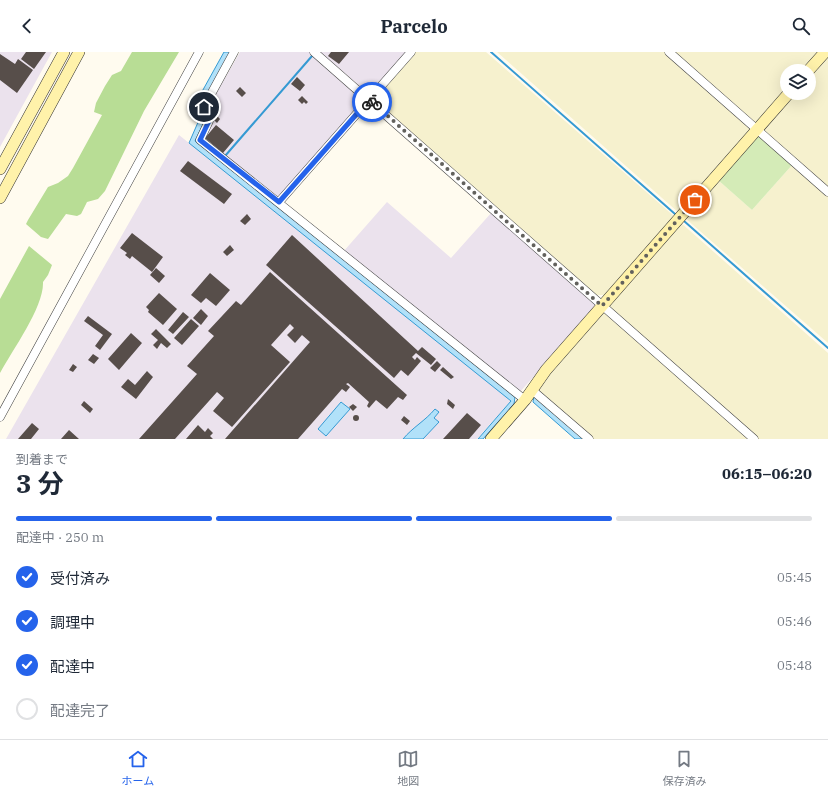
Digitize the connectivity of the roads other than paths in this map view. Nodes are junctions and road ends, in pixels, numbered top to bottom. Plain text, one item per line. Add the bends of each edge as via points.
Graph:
1 (64, 52) edge
2 (79, 52) edge
3 (199, 52) edge
4 (234, 52) edge
5 (314, 52) edge
6 (411, 52) edge
7 (669, 52) edge
8 (825, 52) edge
9 (814, 64) edge
10 (369, 100) junction
11 (783, 100) edge
12 (757, 130) junction
13 (0, 169) edge
14 (828, 192) edge
15 (0, 198) edge
16 (279, 202) junction
17 (602, 306) junction
18 (532, 390) junction
19 (525, 400) junction
20 (0, 417) edge
21 (491, 439) edge
22 (589, 439) edge
23 (754, 439) edge

1 - 13 street
2 - 15 street
3 - 20 street
4 - 16 street via 204,107 209,121 200,140
5 - 10 street
6 - 10 street
7 - 12 street
8 - 9 street
10 - 16 street
10 - 17 street
11 - 12 street
12 - 14 street
12 - 17 street
16 - 19 street
17 - 18 street via 546,370
17 - 23 street
18 - 19 street
18 - 22 street
19 - 21 street

